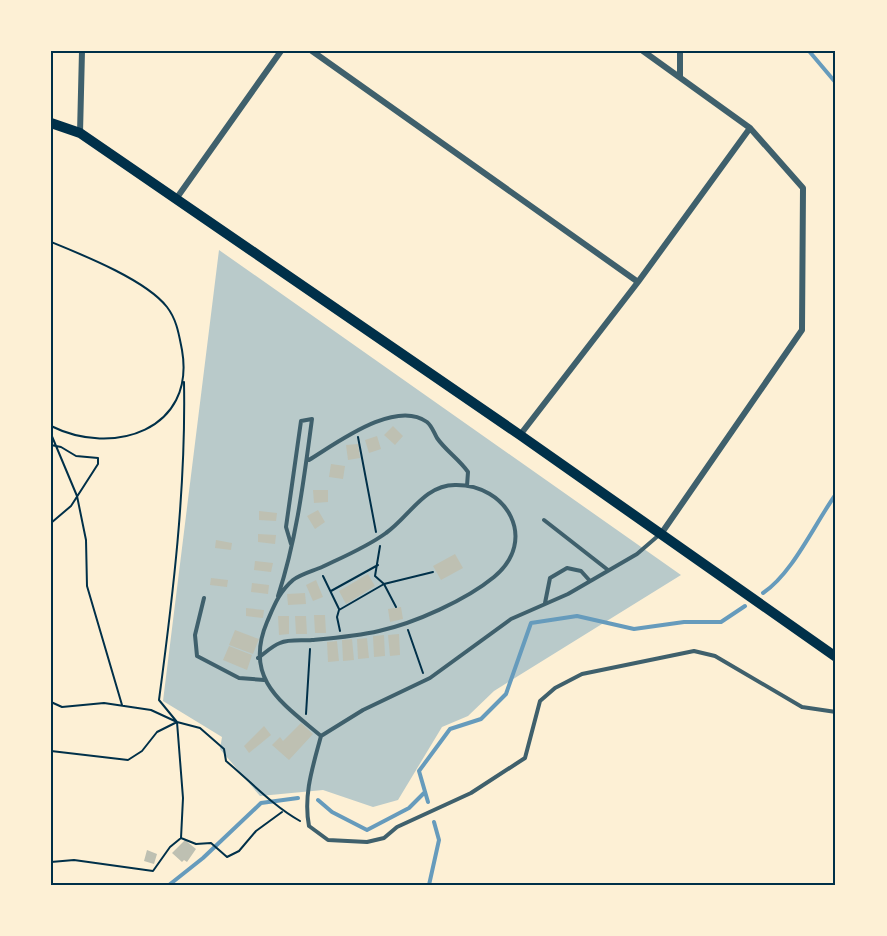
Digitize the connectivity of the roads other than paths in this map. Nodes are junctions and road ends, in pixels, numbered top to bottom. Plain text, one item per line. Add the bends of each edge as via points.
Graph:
1 (82, 51) edge
2 (281, 51) edge
3 (312, 51) edge
4 (644, 51) edge
5 (680, 51) edge
6 (680, 77) junction
7 (51, 123) edge
8 (750, 128) junction
9 (80, 133) junction
10 (176, 200) junction
11 (638, 282) junction
12 (520, 435) junction
13 (308, 460) junction
14 (467, 486) junction
15 (544, 520) dead end
16 (661, 534) junction
17 (291, 544) junction
18 (608, 570) junction
19 (590, 581) junction
20 (278, 596) junction
21 (204, 598) dead end
22 (545, 604) junction
23 (836, 657) edge
24 (258, 658) junction
25 (264, 680) junction
26 (836, 712) edge
27 (321, 736) junction

1 - 9 street
2 - 10 street
3 - 11 street
4 - 6 street
5 - 6 street
6 - 8 street
7 - 9 main road
8 - 11 street
8 - 16 street via 803,188 802,330
9 - 10 main road
10 - 12 main road
11 - 12 street
12 - 16 main road
13 - 14 lane via 390,417 412,416 429,423 446,449 457,456 468,472
13 - 17 lane
13 - 17 lane via 312,419 301,421 295,454 286,527
14 - 20 lane via 453,484 429,492 378,538 295,579
14 - 24 lane via 499,501 516,524 515,544 496,576 462,598 381,631 282,642
15 - 18 lane
16 - 18 lane
16 - 23 main road
17 - 20 lane
18 - 19 lane
19 - 22 lane
19 - 22 lane via 581,571 567,568 550,578
20 - 24 lane via 265,626
21 - 25 lane via 195,635 197,656 239,678
22 - 27 lane via 511,619 426,680 355,714
24 - 25 lane
25 - 27 lane via 282,704
26 - 27 lane via 802,707 715,656 694,651 582,674 540,701 525,759 471,793 397,827 384,838 367,842 328,840 309,826 309,781

